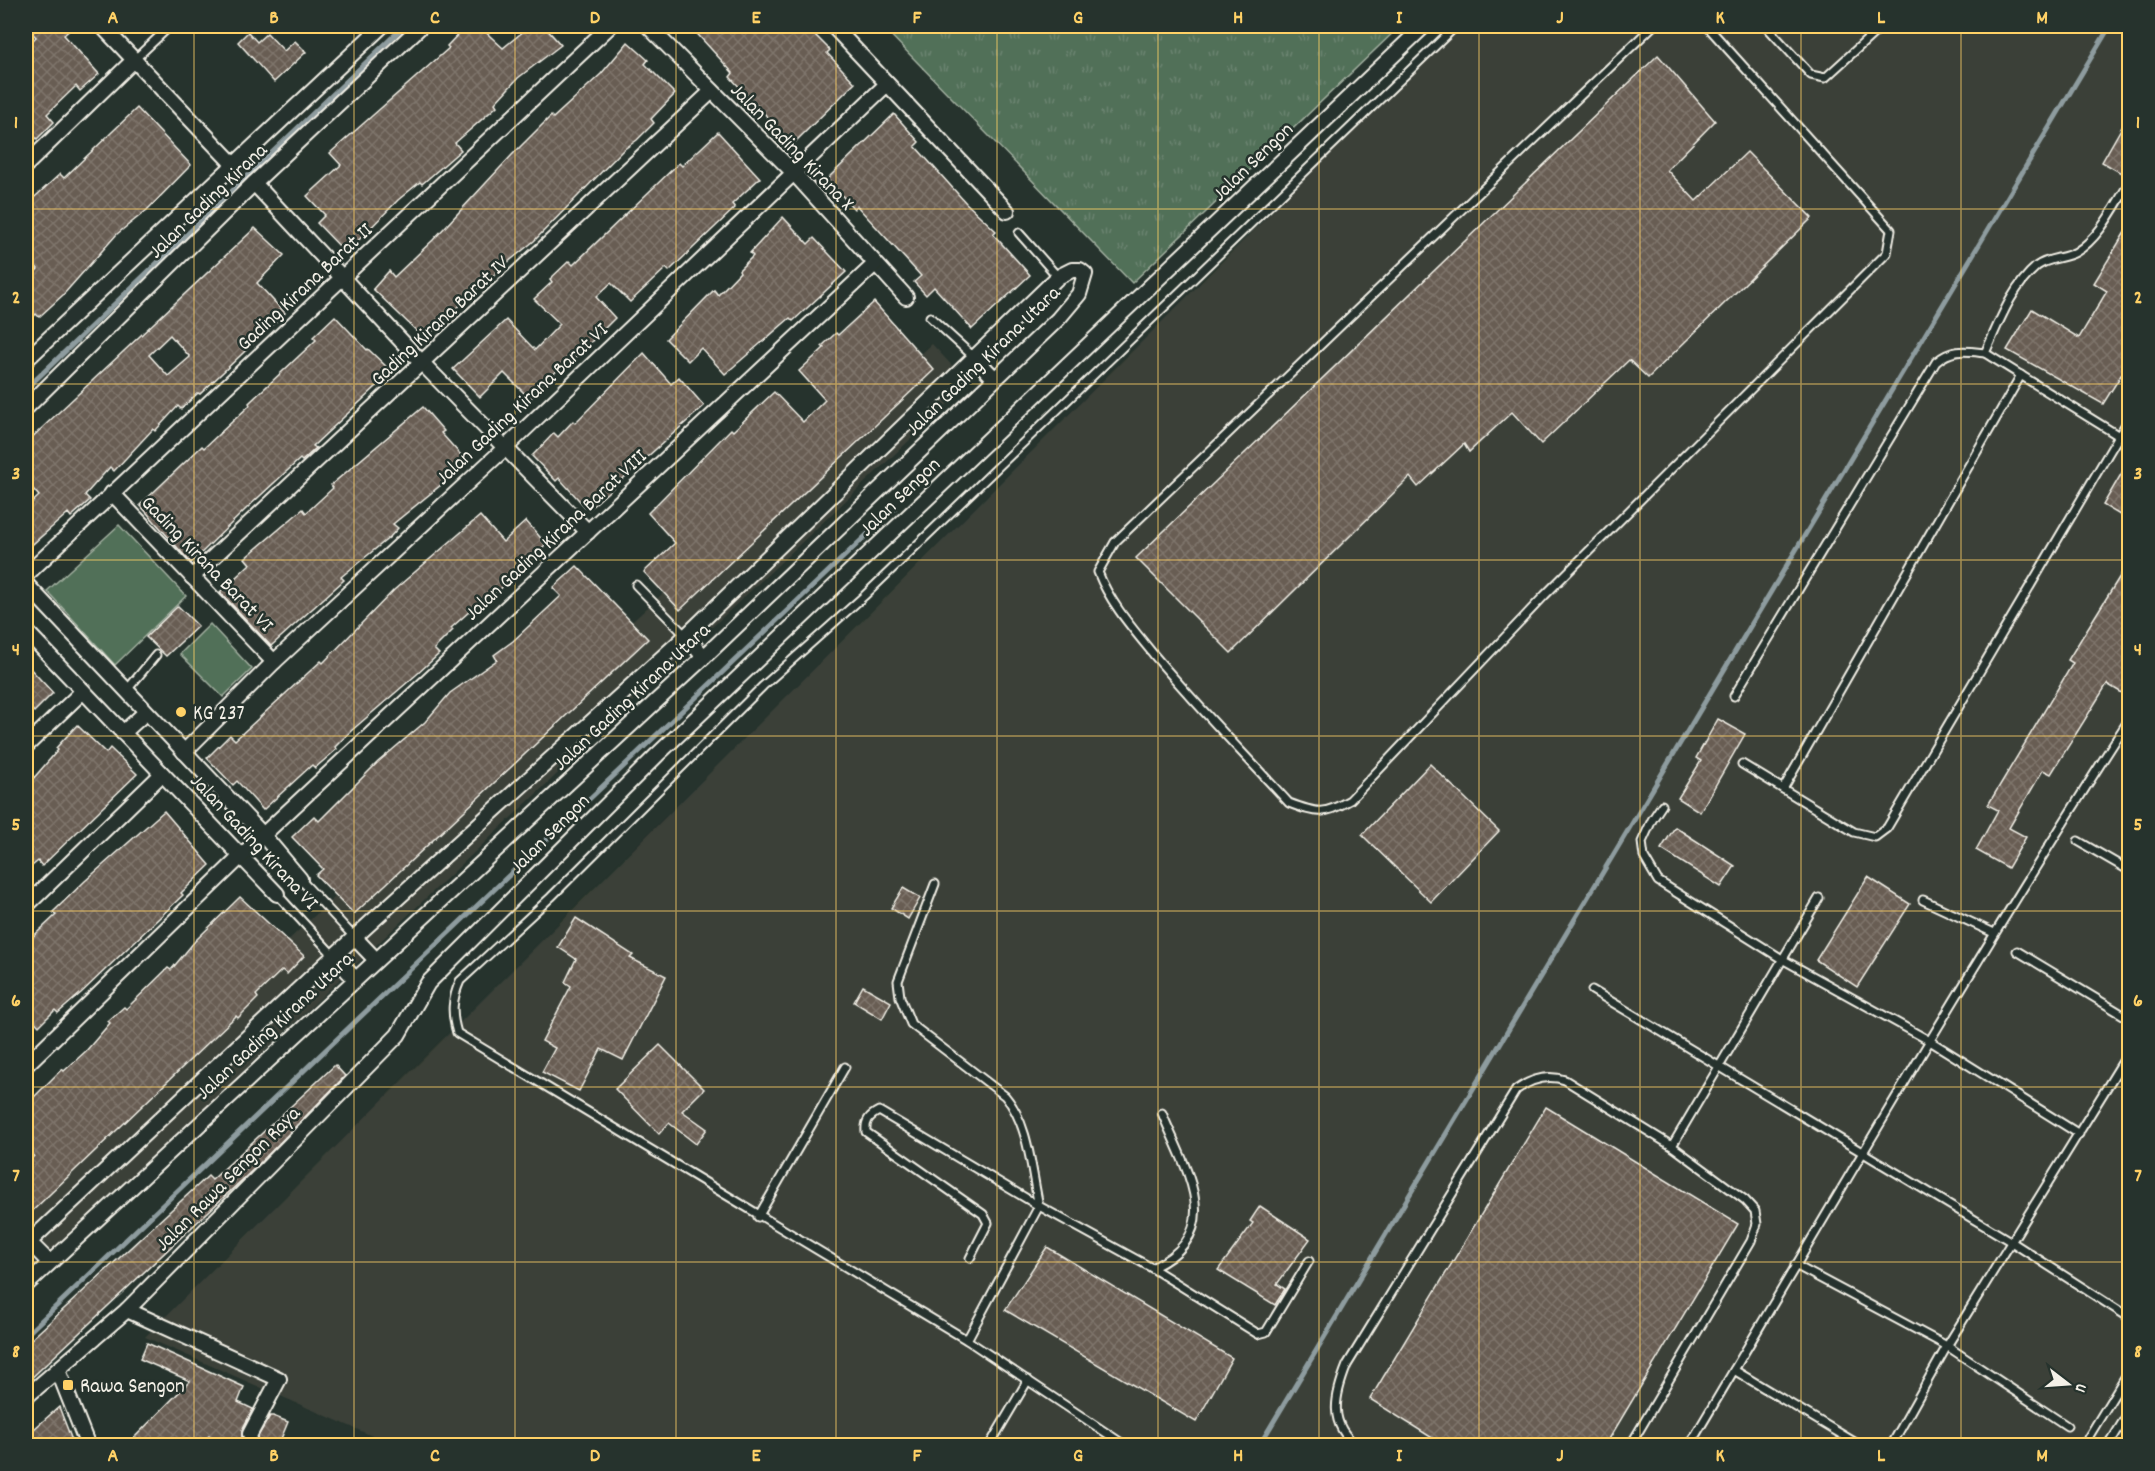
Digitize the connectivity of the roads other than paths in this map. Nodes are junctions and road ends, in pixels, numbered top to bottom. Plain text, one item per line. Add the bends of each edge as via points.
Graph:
1 (102, 26) edge
2 (170, 26) edge
3 (382, 26) edge
4 (421, 26) edge
5 (610, 26) edge
6 (648, 26) edge
7 (833, 26) edge
8 (1424, 26) edge
9 (1456, 26) edge
10 (1653, 26) edge
11 (1707, 26) edge
12 (1766, 26) edge
13 (1882, 26) edge
14 (134, 60) junction
15 (887, 84) junction
16 (712, 92) junction
17 (233, 164) junction
18 (26, 165) edge
19 (793, 172) junction
20 (2130, 182) edge
21 (254, 183) junction
22 (1007, 211) dead end
23 (1019, 233) dead end
24 (875, 264) junction
25 (1058, 277) junction
26 (343, 279) junction
27 (906, 297) dead end
28 (930, 317) dead end
29 (1985, 354) junction
30 (975, 358) junction
31 (26, 360) edge
32 (423, 364) junction
33 (2021, 375) junction
34 (994, 378) junction
35 (26, 408) edge
36 (2130, 417) edge
37 (2119, 436) junction
38 (504, 449) junction
39 (112, 494) junction
40 (588, 532) junction
41 (26, 575) edge
42 (192, 577) junction
43 (26, 584) edge
44 (636, 585) dead end
45 (26, 631) edge
46 (686, 636) junction
47 (156, 655) dead end
48 (704, 657) junction
49 (274, 662) junction
50 (83, 691) junction
51 (126, 692) junction
52 (1734, 696) dead end
53 (145, 713) junction
54 (2128, 722) edge
55 (123, 733) junction
56 (26, 746) edge
57 (184, 752) junction
58 (1742, 764) dead end
59 (162, 774) junction
60 (1783, 789) junction
61 (1662, 806) dead end
62 (263, 835) junction
63 (2078, 841) dead end
64 (241, 857) junction
65 (2130, 871) edge
66 (300, 879) joint
67 (935, 884) dead end
68 (277, 894) joint
69 (1819, 898) dead end
70 (1923, 900) dead end
71 (26, 906) edge
72 (1994, 933) junction
73 (355, 938) junction
74 (2017, 951) dead end
75 (334, 956) junction
76 (1782, 959) junction
77 (376, 960) junction
78 (355, 979) junction
79 (1592, 990) dead end
80 (414, 1006) joint
81 (2130, 1019) edge
82 (1930, 1041) junction
83 (2130, 1050) edge
84 (26, 1065) edge
85 (1718, 1066) junction
86 (844, 1067) dead end
87 (1162, 1113) dead end
88 (2079, 1134) junction
89 (1672, 1146) junction
90 (1862, 1151) junction
91 (1039, 1206) junction
92 (759, 1217) junction
93 (2010, 1241) junction
94 (27, 1242) edge
95 (970, 1258) dead end
96 (1309, 1261) dead end
97 (49, 1262) junction
98 (1795, 1265) junction
99 (1152, 1268) junction
100 (26, 1285) edge
101 (127, 1310) junction
102 (2130, 1318) edge
103 (967, 1340) junction
104 (1947, 1346) junction
105 (2130, 1369) edge
106 (58, 1370) junction
107 (1734, 1370) junction
108 (1028, 1380) junction
109 (26, 1397) edge
110 (2130, 1410) edge
111 (2067, 1426) dead end
112 (250, 1434) dead end
113 (88, 1446) edge
114 (989, 1446) edge
115 (1126, 1446) edge
116 (1358, 1446) edge
117 (1630, 1446) edge
118 (1689, 1446) edge
119 (1861, 1446) edge
120 (1891, 1446) edge
121 (2083, 1446) edge
122 (2108, 1446) edge

1 - 14 street
2 - 14 lane
3 - 17 street, Jalan Gading Kirana
4 - 21 street, Jalan Gading Kirana
5 - 26 street, Gading Kirana Barat II
6 - 16 street, Jalan Gading Kirana X
7 - 15 street
8 - 80 street, Jalan Sengon via 657,755 428,983
9 - 92 lane via 864,596 763,686 551,897 460,981 452,1011 457,1033
10 - 11 lane via 1115,542 1098,572 1105,590 1182,688 1290,803 1313,812 1329,812 1350,800 1545,595 1887,253 1891,230
12 - 13 lane via 1810,75 1824,78
14 - 17 street
14 - 18 street
15 - 19 street, Jalan Gading Kirana Barat VI
15 - 22 street
16 - 19 street, Jalan Gading Kirana X
16 - 32 street, Gading Kirana Barat IV
17 - 31 street, Jalan Gading Kirana
19 - 24 street, Jalan Gading Kirana X
19 - 38 street, Jalan Gading Kirana Barat VI
20 - 29 lane via 2092,238 2076,252 2038,265 2020,284
21 - 26 street
21 - 35 street, Jalan Gading Kirana
23 - 25 lane
24 - 27 street, Jalan Gading Kirana X
24 - 40 street, Jalan Gading Kirana Barat VIII
25 - 30 street, Jalan Gading Kirana Utara
25 - 34 street, Jalan Gading Kirana Utara via 1080,270 1085,274 1080,294
26 - 32 street
26 - 39 street, Gading Kirana Barat II
28 - 30 lane
29 - 33 lane
29 - 52 lane via 1955,351 1936,362
30 - 34 street
30 - 46 street, Jalan Gading Kirana Utara
32 - 38 street
32 - 42 street, Gading Kirana Barat IV
33 - 37 lane
33 - 60 lane
34 - 48 street, Jalan Gading Kirana Utara
36 - 37 lane
37 - 60 lane via 1887,828 1875,837 1854,832
38 - 40 street
38 - 49 street, Jalan Gading Kirana Barat VI
39 - 41 street, Gading Kirana Barat II
39 - 42 street, Gading Kirana Barat VI
40 - 62 street, Jalan Gading Kirana Barat VIII
42 - 49 street, Gading Kirana Barat VI
43 - 51 street, Jalan Gading Kirana VI
44 - 46 lane
45 - 50 street, Jalan Gading Kirana VI
46 - 48 street
46 - 73 street, Jalan Gading Kirana Utara
47 - 51 lane
48 - 77 street, Jalan Gading Kirana Utara
49 - 57 street, Jalan Gading Kirana Barat VI
50 - 55 street, Jalan Gading Kirana VI
50 - 56 street
51 - 53 street, Jalan Gading Kirana VI
53 - 55 street
53 - 57 street, Jalan Gading Kirana VI
54 - 72 lane
55 - 59 street, Jalan Gading Kirana VI
57 - 62 street, Jalan Gading Kirana VI
58 - 60 lane
59 - 64 street, Jalan Gading Kirana VI
59 - 71 street
61 - 76 lane via 1642,842 1644,857 1658,881
62 - 64 street, Jalan Gading Kirana Barat VIII
62 - 66 street, Jalan Gading Kirana VI
63 - 65 lane
64 - 68 street, Jalan Gading Kirana VI
64 - 84 street, Jalan Gading Kirana Barat VIII
66 - 73 lane, Jalan Gading Kirana VI
67 - 91 lane via 898,981 900,997 911,1024 1015,1107
68 - 75 lane, Jalan Gading Kirana VI
69 - 76 lane
70 - 72 lane
72 - 82 lane
73 - 75 street, Jalan Gading Kirana Utara
73 - 77 street, Jalan Gading Kirana VI
74 - 81 lane
75 - 78 street, Jalan Gading Kirana VI
75 - 94 street, Jalan Gading Kirana Utara
76 - 82 lane
76 - 85 lane
77 - 78 street, Jalan Gading Kirana Utara
78 - 97 street, Jalan Gading Kirana Utara
79 - 85 lane
80 - 101 street, Jalan Rawa Sengon Raya via 398,1035
82 - 88 lane
82 - 90 lane
83 - 88 lane
85 - 89 lane
85 - 90 lane
86 - 92 lane
87 - 99 lane via 1196,1197 1197,1220 1172,1258
88 - 93 lane
89 - 116 lane via 1565,1080 1543,1077 1516,1090 1347,1365 1338,1388 1339,1425 1346,1438
89 - 117 lane via 1744,1200 1755,1211 1757,1224 1751,1241
90 - 93 lane
90 - 98 lane
91 - 95 lane via 879,1111 871,1115 866,1132 983,1214 988,1223
91 - 99 lane
91 - 103 lane
92 - 103 lane
93 - 102 lane
93 - 104 lane
94 - 97 street
96 - 99 lane via 1266,1332 1258,1334
97 - 100 street, Jalan Gading Kirana Utara
98 - 104 lane
98 - 107 lane
101 - 106 street, Jalan Rawa Sengon Raya
101 - 112 street via 279,1379
103 - 108 lane
104 - 111 lane
104 - 120 lane
105 - 121 lane
106 - 109 street, Jalan Rawa Sengon Raya
106 - 113 street
107 - 118 lane
107 - 119 lane
108 - 114 lane
108 - 115 lane
110 - 122 lane

